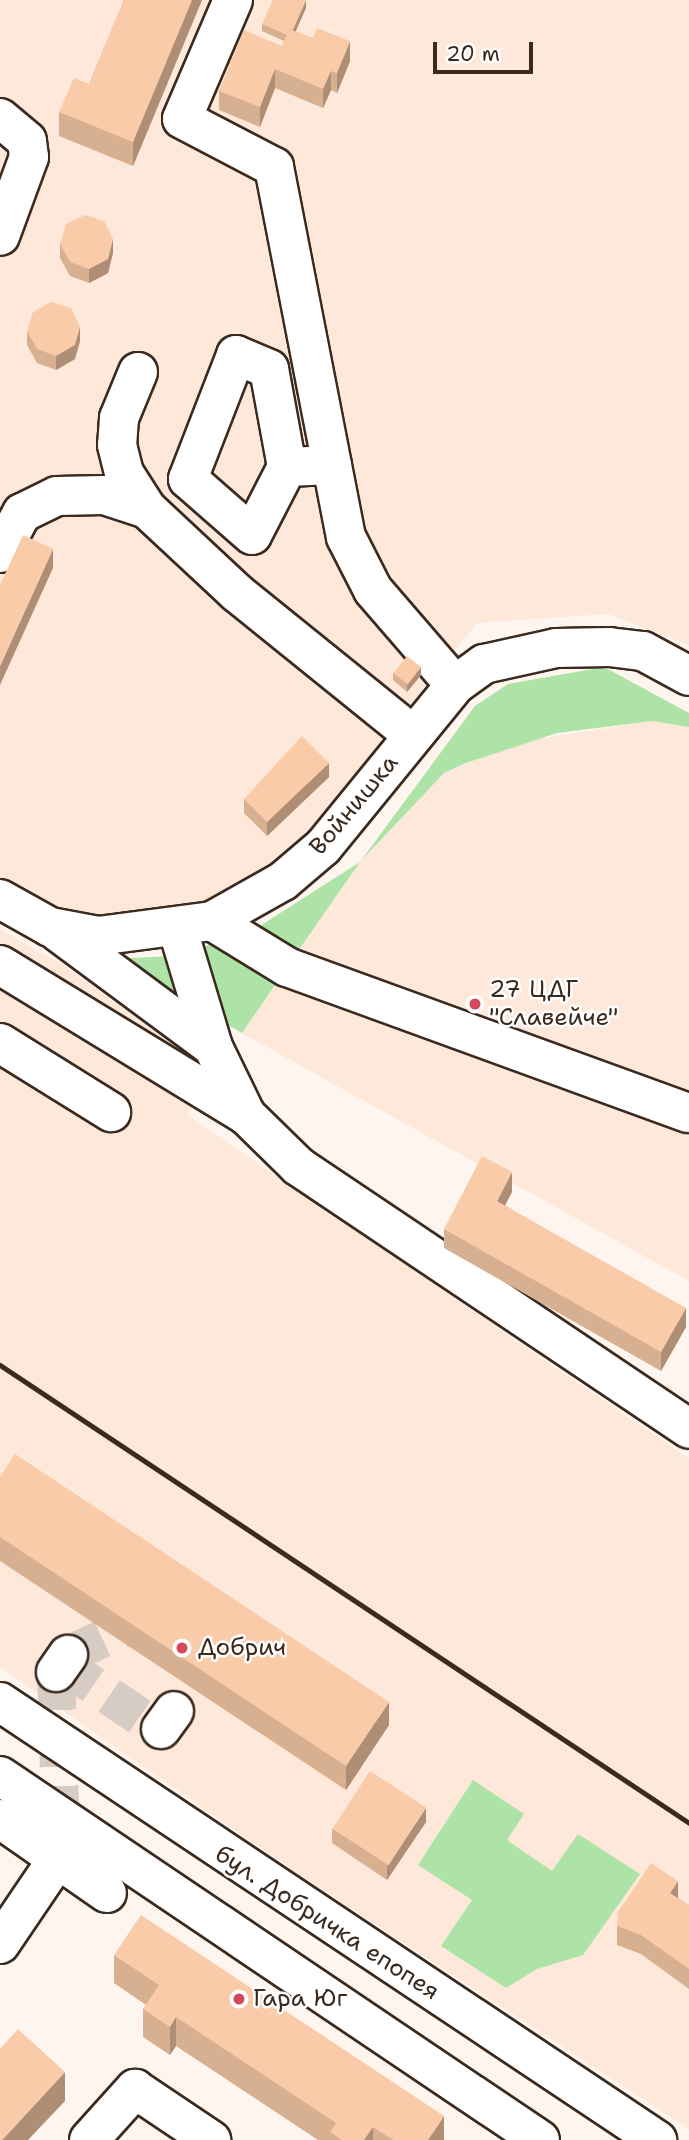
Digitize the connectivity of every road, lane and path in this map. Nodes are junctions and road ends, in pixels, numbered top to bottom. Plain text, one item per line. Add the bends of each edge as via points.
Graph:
1 (233, 0) edge
2 (0, 118) edge
3 (0, 236) edge
4 (138, 372) dead end
5 (332, 466) junction
6 (287, 467) dead end
7 (147, 509) junction
8 (3, 536) edge
9 (689, 676) edge
10 (455, 685) junction
11 (412, 734) junction
12 (0, 899) edge
13 (195, 925) junction
14 (50, 927) junction
15 (0, 965) edge
16 (0, 1043) edge
17 (214, 1047) junction
18 (111, 1112) dead end
19 (688, 1113) edge
20 (246, 1115) junction
21 (689, 1429) edge
22 (0, 1702) edge
23 (0, 1776) edge
24 (0, 1819) edge
25 (60, 1857) junction
26 (107, 1893) dead end
27 (2, 1941) edge
28 (89, 2140) edge
29 (211, 2140) edge
30 (540, 2140) edge
31 (657, 2140) edge

1 - 5 main road via 182,119 274,167
2 - 3 main road via 27,141 29,158
4 - 7 main road via 119,418 117,445 124,473
5 - 6 main road
5 - 10 main road via 358,568
7 - 8 main road via 104,495 70,494 32,505
7 - 11 main road via 237,593
9 - 10 main road, Войнишка via 643,651 556,648 484,664
10 - 11 main road, Войнишка
11 - 13 main road, Войнишка via 323,847 283,881
12 - 14 main road, Войнишка
13 - 14 main road, Войнишка via 98,936
13 - 17 main road
13 - 19 main road via 287,967
14 - 17 main road
15 - 20 main road
16 - 18 main road
17 - 20 main road
20 - 21 main road via 298,1166
22 - 31 main road, бул. Добричка епопея
23 - 30 main road
24 - 25 main road
25 - 26 main road
25 - 27 main road
28 - 29 main road via 135,2089

